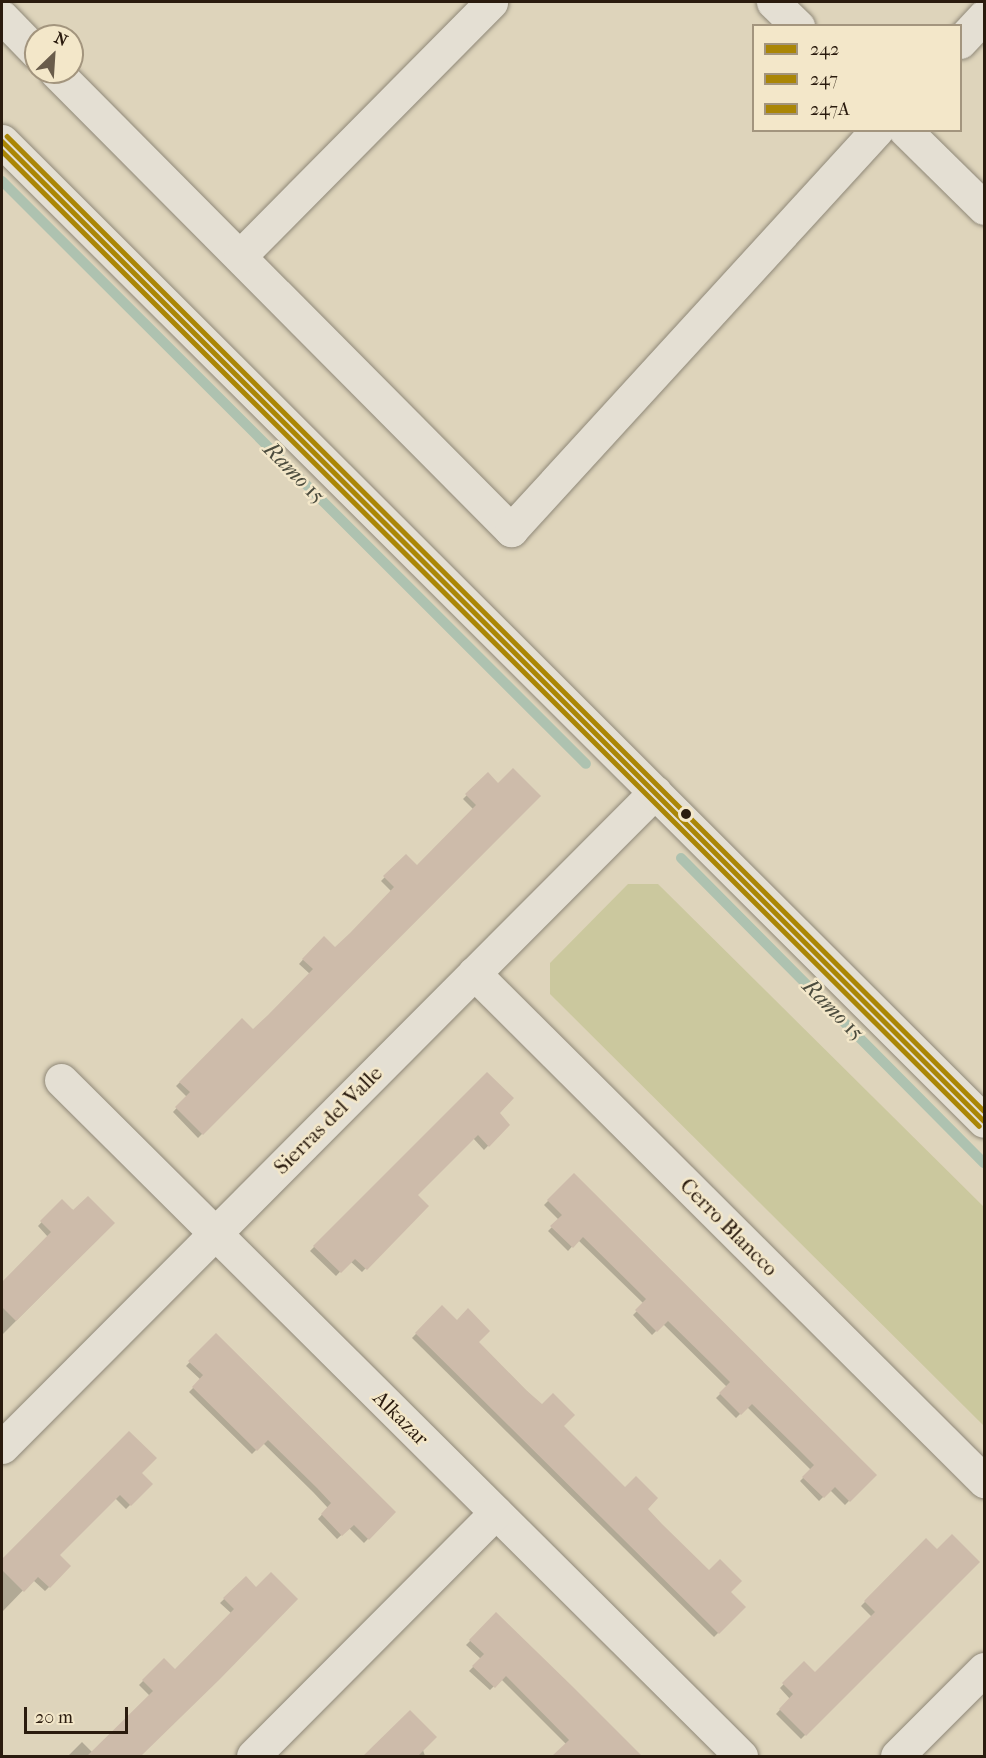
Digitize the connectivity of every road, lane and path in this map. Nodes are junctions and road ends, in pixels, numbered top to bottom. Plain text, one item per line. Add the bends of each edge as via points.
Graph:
1 (491, 2) edge
2 (774, 2) edge
3 (984, 16) edge
4 (2, 17) edge
5 (796, 24) edge
6 (24, 40) edge
7 (962, 40) edge
8 (68, 84) edge
9 (875, 132) edge
10 (907, 132) edge
11 (2, 141) edge
12 (984, 208) edge
13 (240, 256) junction
14 (655, 792) junction
15 (474, 973) junction
16 (61, 1080) dead end
17 (984, 1121) edge
18 (215, 1233) junction
19 (2, 1447) edge
20 (984, 1481) edge
21 (496, 1512) junction
22 (984, 1668) edge
23 (253, 1756) edge
24 (741, 1756) edge
25 (897, 1756) edge

1 - 13 street
2 - 5 street
3 - 7 street
4 - 6 street
8 - 13 street
9 - 13 street via 511,530
10 - 12 street
11 - 14 street
14 - 15 street, Sierras del Valle
14 - 17 street
15 - 18 street, Sierras del Valle
15 - 20 street, Cerro Blancco
16 - 18 street, Alkazar
18 - 19 street, Sierras del Valle
18 - 21 street, Alkazar
21 - 23 street
21 - 24 street, Alkazar
22 - 25 street

